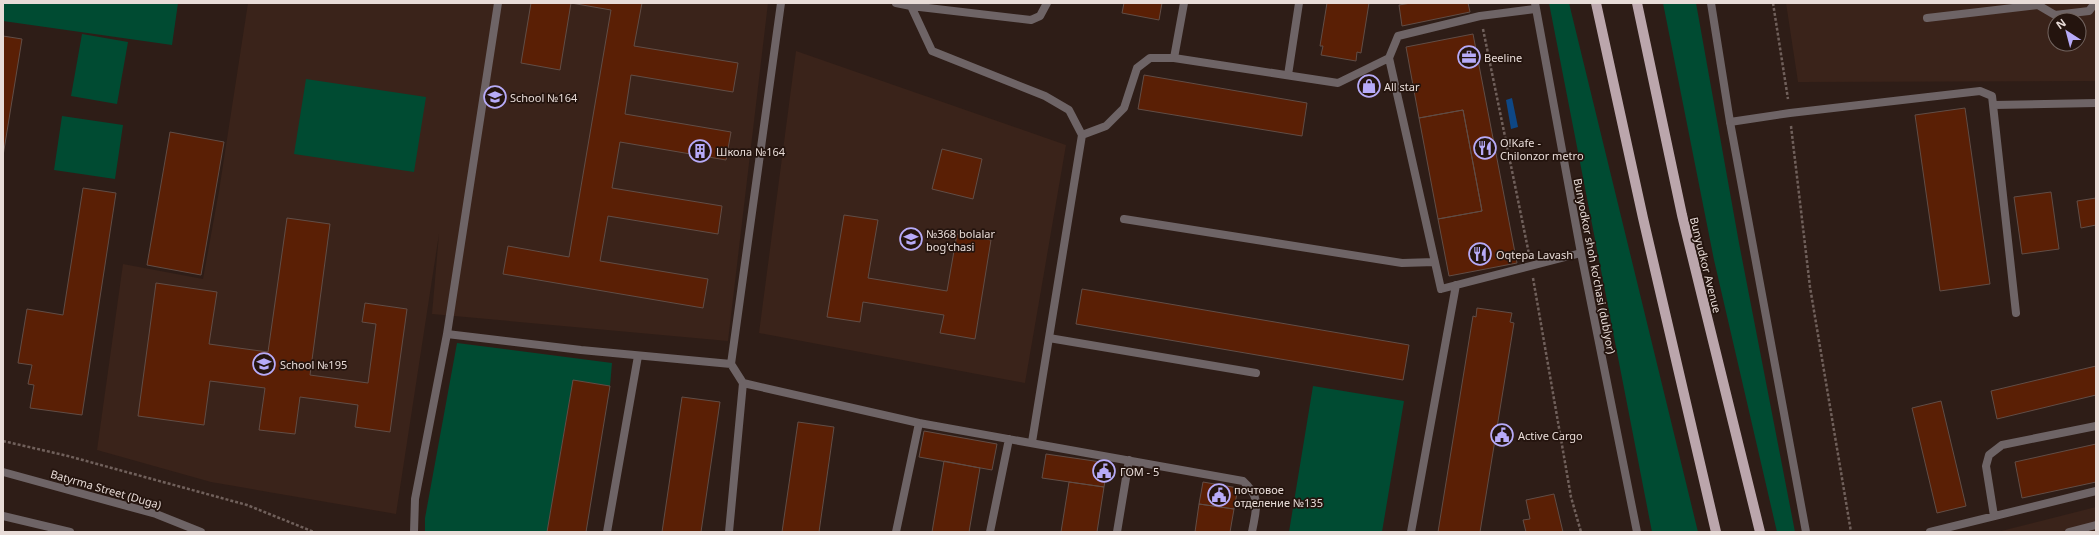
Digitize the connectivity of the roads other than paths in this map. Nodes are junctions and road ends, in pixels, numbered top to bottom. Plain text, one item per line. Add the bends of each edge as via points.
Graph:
1 (498, 3) edge
2 (781, 3) edge
3 (896, 3) edge
4 (1047, 3) edge
5 (1184, 3) edge
6 (1299, 3) edge
7 (1596, 3) edge
8 (1637, 3) edge
9 (1711, 3) edge
10 (2095, 3) edge
11 (912, 4) edge
12 (1535, 6) edge
13 (1926, 18) dead end
14 (1174, 58) junction
15 (1389, 58) junction
16 (1288, 75) junction
17 (2096, 104) edge
18 (1994, 105) junction
19 (1730, 122) junction
20 (1082, 135) junction
21 (1124, 219) dead end
22 (1581, 253) junction
23 (1435, 262) junction
24 (1456, 285) junction
25 (2016, 313) dead end
26 (447, 334) junction
27 (1049, 338) junction
28 (638, 356) junction
29 (731, 364) junction
30 (1256, 374) dead end
31 (743, 383) junction
32 (919, 423) junction
33 (2096, 426) edge
34 (1009, 439) junction
35 (1032, 442) junction
36 (1129, 460) junction
37 (3, 472) edge
38 (2096, 491) edge
39 (3, 516) edge
40 (1994, 516) junction
41 (2096, 525) edge
42 (70, 532) edge
43 (201, 532) edge
44 (414, 532) edge
45 (607, 532) edge
46 (729, 532) edge
47 (896, 532) edge
48 (990, 532) edge
49 (1117, 532) edge
50 (1252, 532) edge
51 (1411, 532) edge
52 (1637, 532) edge
53 (1716, 532) edge
54 (1760, 532) edge
55 (1806, 532) edge
56 (1930, 532) edge
57 (2069, 532) edge

1 - 26 street
2 - 29 street
3 - 11 street
4 - 11 street via 1040,16 1031,20
5 - 14 street
6 - 16 street
7 - 53 main road
8 - 54 main road, Bunyudkor Avenue via 1682,215
9 - 19 street
10 - 13 street via 2088,11 2055,15 2038,5
11 - 20 street via 932,51 1045,96 1069,110
12 - 15 street via 1398,36
12 - 22 street, Bunyodkor shoh koʻchasi (dublyor)
14 - 16 street
14 - 20 street via 1150,58 1138,68 1124,108 1106,126
15 - 16 street via 1338,83
15 - 23 street
17 - 18 street
18 - 19 street via 1992,96 1980,91
18 - 25 street
19 - 55 street
20 - 27 street
21 - 23 street via 1402,263
22 - 24 street
22 - 52 street, Bunyodkor shoh koʻchasi (dublyor)
23 - 24 street via 1441,289
24 - 51 street
26 - 28 street
26 - 44 street via 415,499
27 - 30 street
27 - 35 street
28 - 29 street
28 - 45 street
29 - 31 street
31 - 32 street
31 - 46 street
32 - 34 street
32 - 47 street
33 - 40 street via 2002,445 1989,455 1986,466
34 - 35 street
34 - 48 street
35 - 36 street
36 - 49 street
36 - 50 street via 1243,481 1251,487 1257,502
37 - 43 street, Batyrma Street (Duga) via 156,514
38 - 40 street
39 - 42 street
40 - 56 street
41 - 57 street

